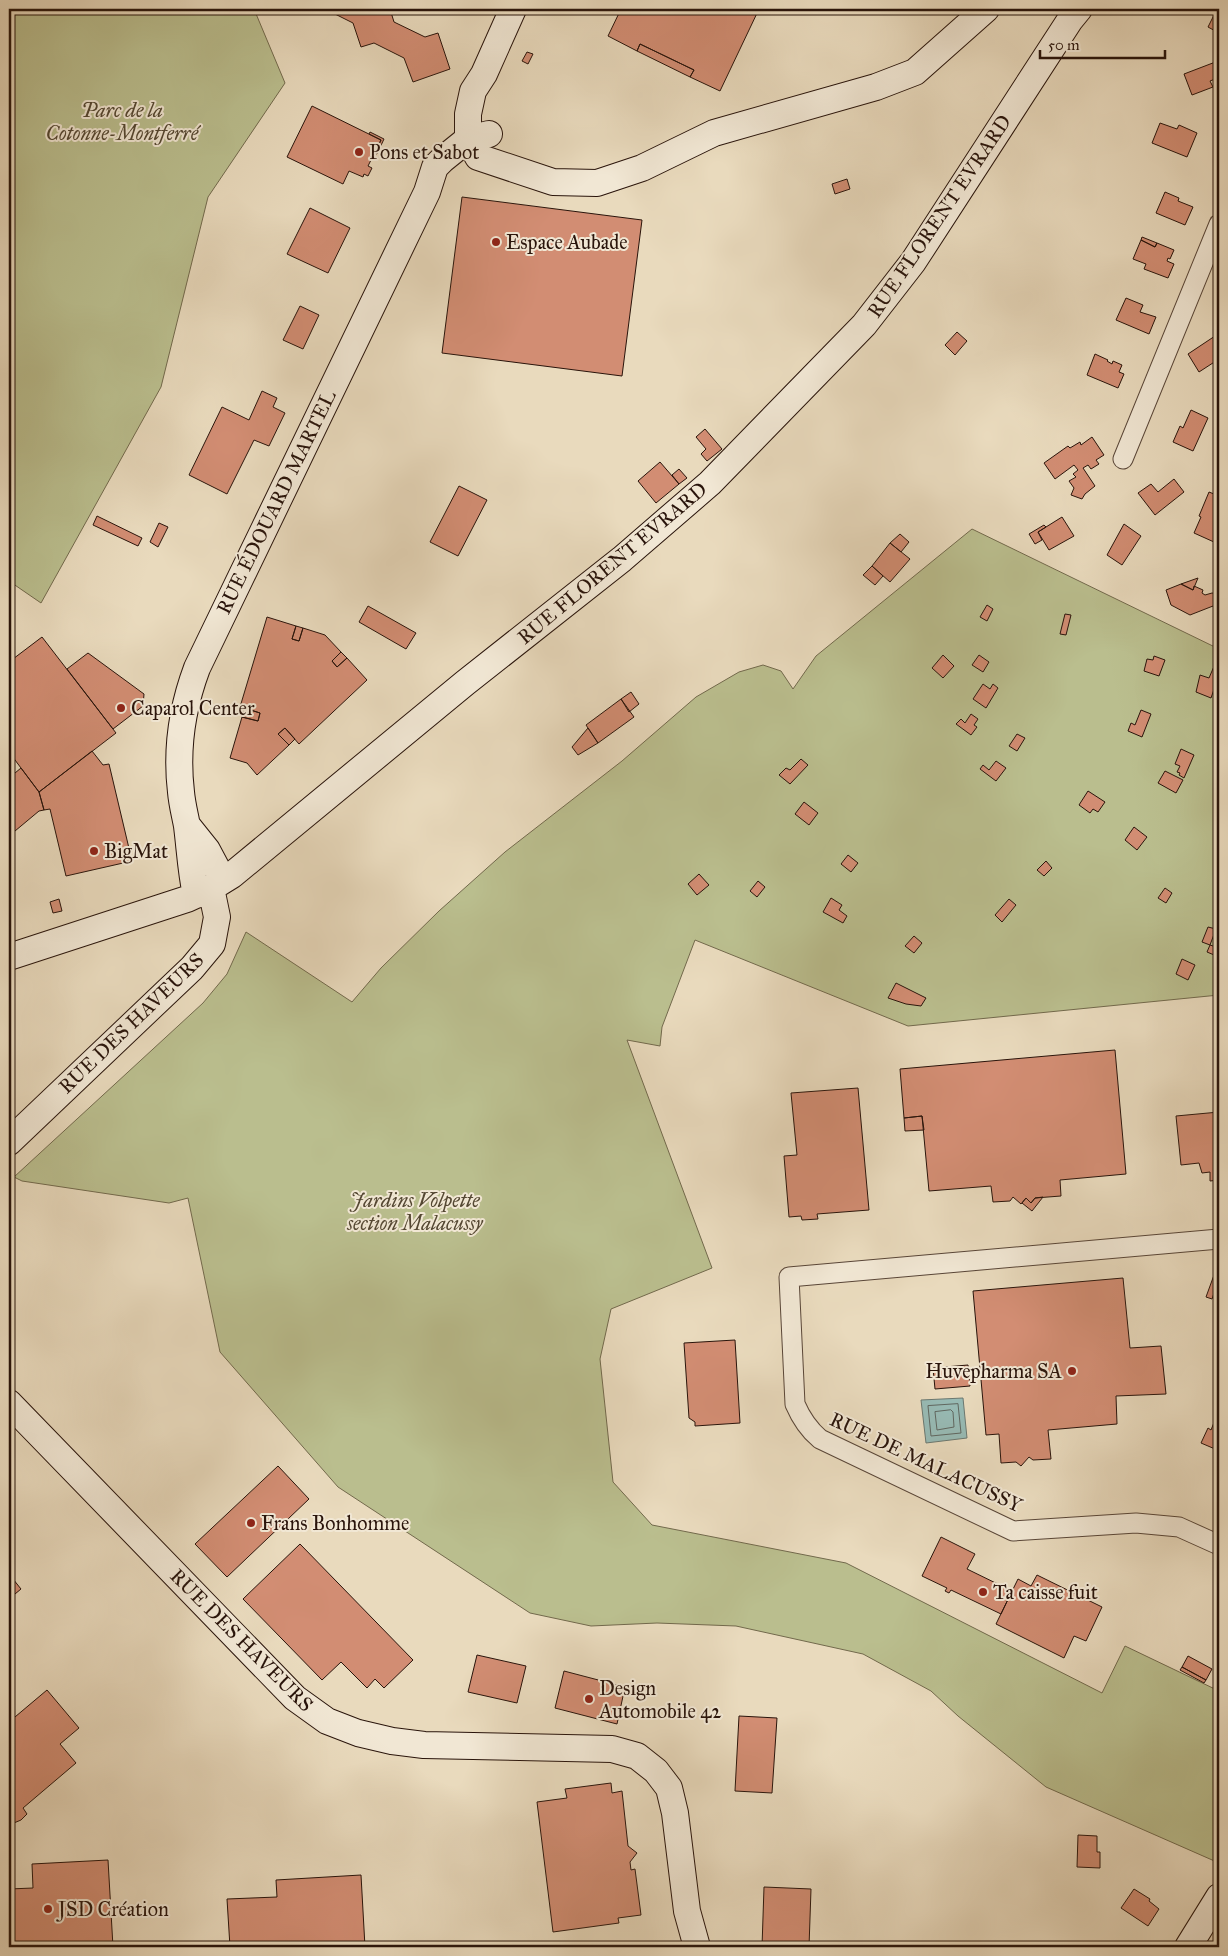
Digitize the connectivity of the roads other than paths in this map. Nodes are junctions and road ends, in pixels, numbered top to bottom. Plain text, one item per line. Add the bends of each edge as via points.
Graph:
1 (513, 9) edge
2 (986, 9) edge
3 (1079, 9) edge
4 (478, 143) junction
5 (1219, 224) edge
6 (1123, 459) dead end
7 (210, 888) junction
8 (9, 957) edge
9 (9, 1142) edge
10 (1219, 1239) edge
11 (9, 1403) edge
12 (1219, 1545) edge
13 (1219, 1897) edge
14 (687, 1911) junction
15 (1219, 1929) edge
16 (685, 1947) edge
17 (697, 1947) edge
18 (1188, 1947) edge
19 (1208, 1947) edge

1 - 4 street via 474,91 467,131
2 - 4 street via 915,72 876,87 714,133 642,168 597,183 553,182 523,170 510,153
3 - 7 street, RUE FLORENT EVRARD via 913,262 858,332 710,483 622,559 232,875
4 - 7 street, RUE ÉDOUARD MARTEL via 456,170 427,192 196,668 187,694 178,744 181,792 190,868
5 - 6 street
7 - 8 street, RUE FLORENT EVRARD
7 - 9 street, RUE DES HAVEURS via 217,917 212,944 192,968
10 - 12 street, RUE DE MALACUSSY via 789,1277 795,1404 801,1418 820,1439 1013,1532 1136,1523 1180,1527
11 - 14 street, RUE DES HAVEURS via 295,1698 327,1721 358,1733 424,1745 612,1749 637,1756 656,1771 669,1788
13 - 18 street
14 - 16 street, RUE DES HAVEURS
14 - 17 street, RUE DES HAVEURS
15 - 19 street

